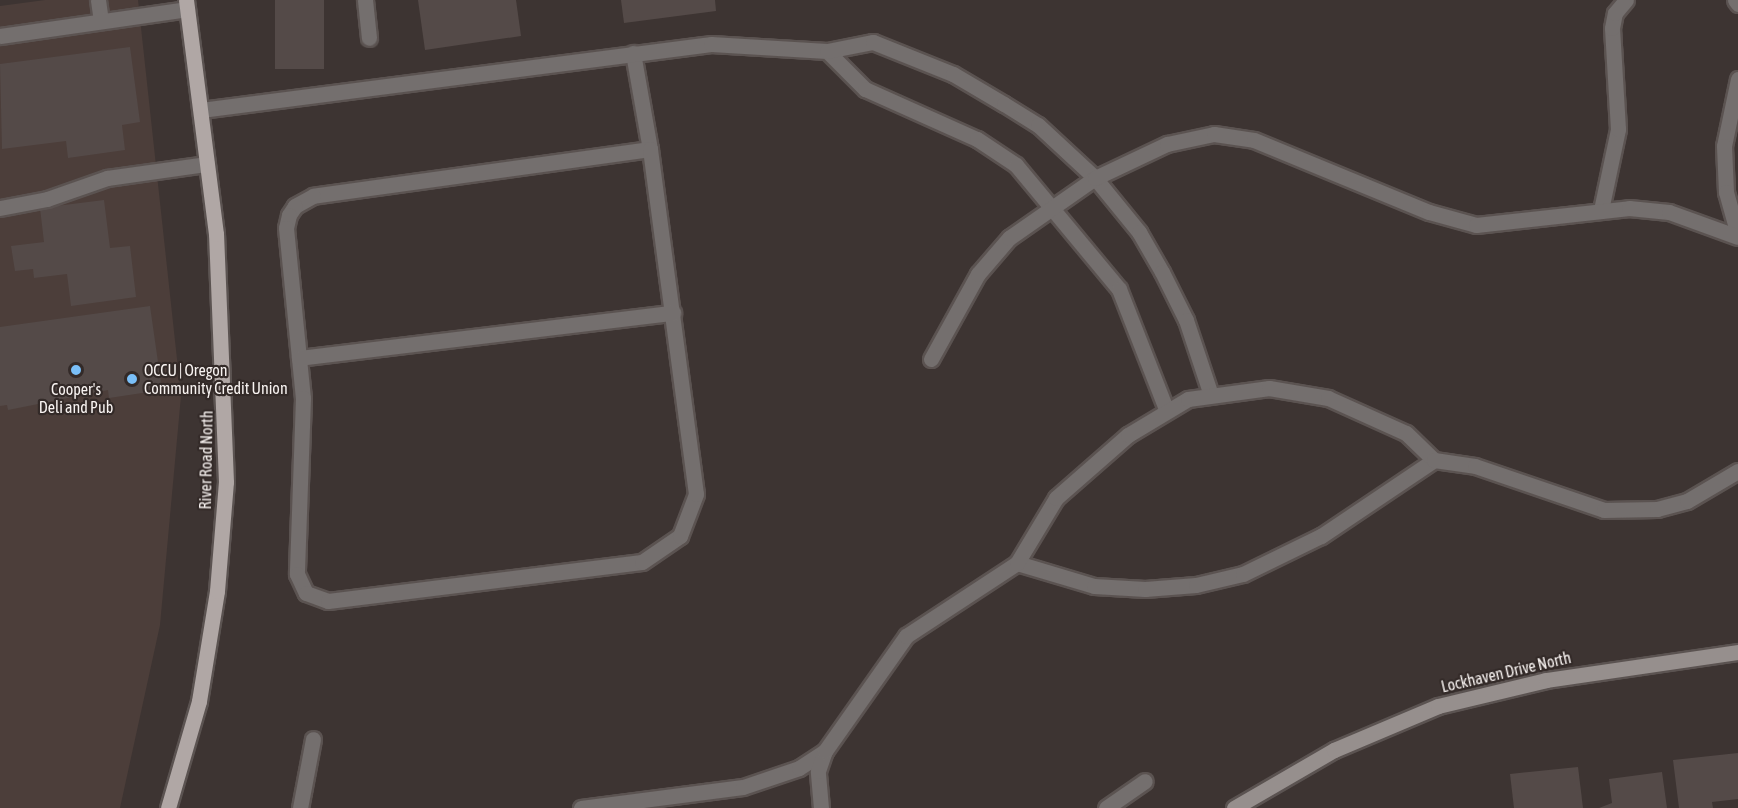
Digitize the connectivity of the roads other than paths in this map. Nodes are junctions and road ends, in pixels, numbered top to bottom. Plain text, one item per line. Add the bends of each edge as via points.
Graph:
1 (98, 0) edge
2 (365, 0) edge
3 (1626, 0) edge
4 (1735, 0) edge
5 (1738, 4) edge
6 (187, 5) edge
7 (101, 21) junction
8 (0, 36) edge
9 (369, 38) dead end
10 (827, 51) junction
11 (633, 53) junction
12 (1738, 79) edge
13 (201, 110) junction
14 (650, 148) junction
15 (207, 164) junction
16 (1095, 178) junction
17 (1053, 207) junction
18 (0, 208) edge
19 (1601, 210) junction
20 (1738, 236) edge
21 (673, 313) junction
22 (298, 358) junction
23 (931, 359) dead end
24 (1210, 392) junction
25 (1167, 409) junction
26 (1434, 460) junction
27 (1738, 471) edge
28 (1017, 563) junction
29 (1738, 652) edge
30 (313, 739) dead end
31 (825, 751) junction
32 (1145, 782) dead end
33 (168, 808) edge
34 (300, 808) edge
35 (581, 808) edge
36 (821, 808) edge
37 (1106, 808) edge
38 (1234, 808) edge

1 - 7 street
2 - 9 street
3 - 19 street via 1615,13 1612,28 1618,129
4 - 5 street
6 - 7 street
6 - 13 main road, River Road North
7 - 8 street
10 - 11 street via 711,44
10 - 16 street via 873,42 952,74 1038,125
10 - 17 street via 865,89 977,138 1016,165
11 - 13 street
11 - 14 street
12 - 20 street via 1724,146 1726,192
13 - 15 main road, River Road North
14 - 21 street
14 - 22 street via 305,198 295,206 286,228
15 - 18 street via 107,178 47,199
15 - 33 main road, River Road North via 224,353 226,482 217,591 201,690
16 - 17 street
16 - 19 street via 1167,144 1230,134 1429,212 1476,225 1512,225
16 - 24 street via 1139,232 1162,272 1186,320
17 - 23 street via 1010,238 978,274
17 - 25 street via 1119,289
19 - 20 street via 1669,212
21 - 22 street
21 - 22 street via 696,494 688,524 669,548 642,562 328,601 306,593 297,574 303,398
24 - 25 street
24 - 26 street via 1269,388 1328,398 1406,433
25 - 28 street via 1056,498
26 - 27 street via 1475,466 1581,505 1627,512 1687,501
26 - 28 street via 1321,536 1243,574 1196,585 1145,589 1085,584
28 - 31 street via 906,636
29 - 38 street, Lockhaven Drive North via 1546,680 1438,706 1334,750
30 - 34 street
31 - 35 street via 790,772 743,787
31 - 36 street via 818,771
32 - 37 street

